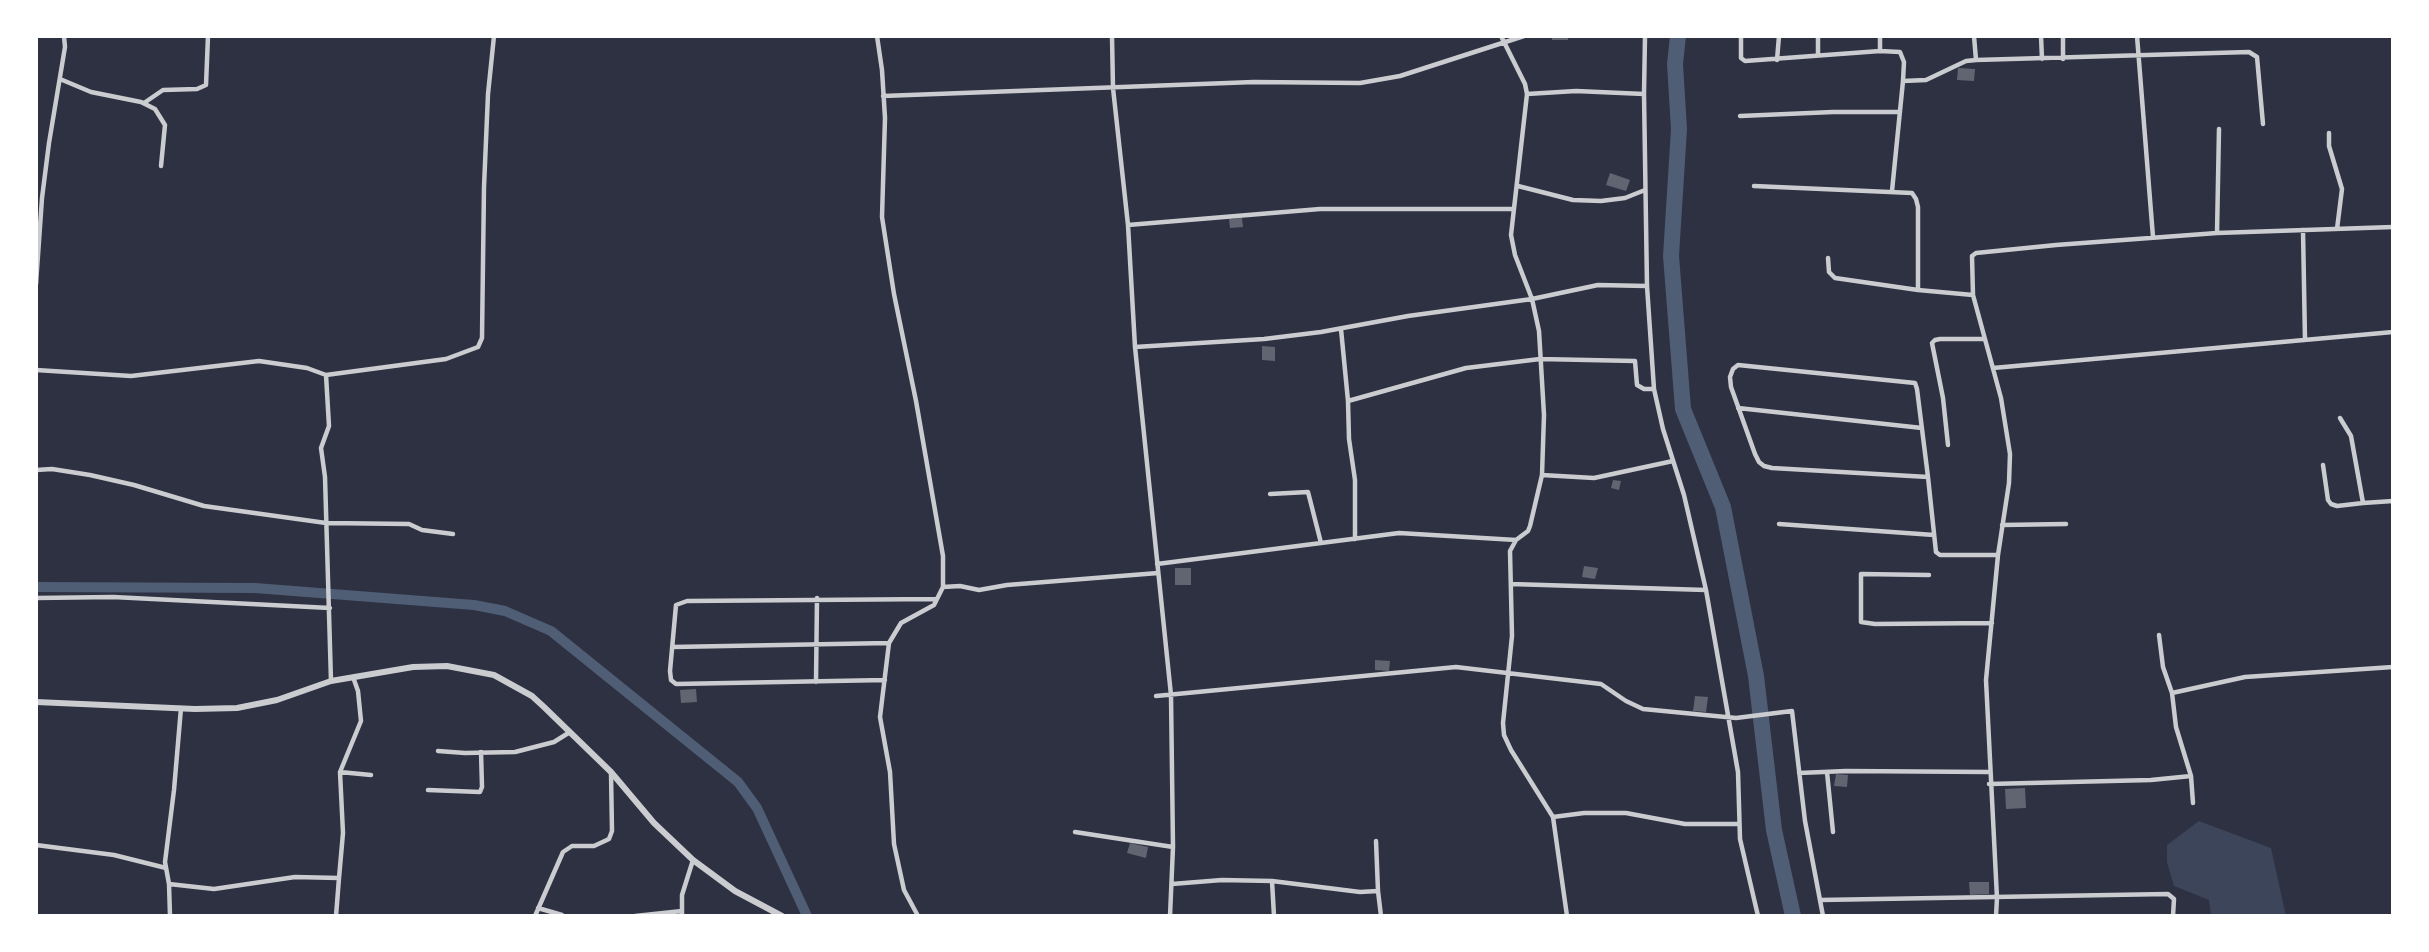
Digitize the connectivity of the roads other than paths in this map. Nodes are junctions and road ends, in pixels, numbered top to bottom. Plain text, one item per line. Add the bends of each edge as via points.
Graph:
1 (64, 36) edge
2 (208, 36) edge
3 (494, 36) edge
4 (878, 36) edge
5 (1112, 36) edge
6 (1501, 36) edge
7 (1524, 36) edge
8 (1645, 36) edge
9 (1741, 36) edge
10 (1779, 36) edge
11 (1818, 36) edge
12 (1880, 36) edge
13 (1974, 36) edge
14 (2041, 36) edge
15 (2063, 36) edge
16 (2137, 36) edge
17 (1503, 42) junction
18 (1881, 51) junction
19 (1818, 55) junction
20 (2138, 56) junction
21 (2042, 59) junction
22 (2063, 59) junction
23 (1777, 60) junction
24 (1976, 60) junction
25 (60, 79) junction
26 (1903, 81) junction
27 (1113, 88) junction
28 (1527, 94) junction
29 (1644, 94) junction
30 (883, 96) junction
31 (144, 103) junction
32 (1900, 112) junction
33 (1740, 116) dead end
34 (2263, 124) dead end
35 (2219, 129) dead end
36 (2329, 133) dead end
37 (161, 166) dead end
38 (1518, 186) junction
39 (1754, 186) dead end
40 (1645, 190) junction
41 (1892, 191) junction
42 (39, 197) edge
43 (1512, 209) junction
44 (1128, 225) junction
45 (2393, 227) edge
46 (2337, 229) junction
47 (2303, 230) junction
48 (2217, 232) junction
49 (2153, 237) junction
50 (1828, 258) dead end
51 (36, 284) edge
52 (1647, 286) junction
53 (1918, 290) junction
54 (1973, 295) junction
55 (1532, 299) junction
56 (1341, 329) junction
57 (2393, 332) edge
58 (1984, 339) junction
59 (2306, 340) junction
60 (1135, 347) junction
61 (1540, 359) junction
62 (1993, 368) junction
63 (36, 370) edge
64 (326, 375) junction
65 (1654, 389) junction
66 (1348, 402) junction
67 (1738, 408) junction
68 (2340, 418) dead end
69 (1922, 428) junction
70 (1948, 445) dead end
71 (1673, 461) junction
72 (2323, 465) dead end
73 (36, 470) edge
74 (1542, 475) junction
75 (1928, 477) junction
76 (1270, 494) dead end
77 (2393, 501) edge
78 (2363, 503) junction
79 (326, 524) junction
80 (1779, 524) dead end
81 (2066, 524) dead end
82 (2002, 525) junction
83 (453, 534) dead end
84 (1934, 535) junction
85 (1354, 538) junction
86 (1516, 540) junction
87 (1321, 543) junction
88 (1998, 555) junction
89 (1157, 564) junction
90 (1158, 573) junction
91 (1929, 575) dead end
92 (1511, 584) junction
93 (943, 587) junction
94 (1706, 590) junction
95 (36, 598) edge
96 (817, 598) junction
97 (937, 599) junction
98 (330, 608) junction
99 (1992, 622) junction
100 (2159, 635) dead end
101 (889, 643) junction
102 (815, 644) junction
103 (672, 647) junction
104 (2393, 667) edge
105 (1507, 672) junction
106 (353, 676) junction
107 (885, 680) junction
108 (331, 681) junction
109 (816, 682) junction
110 (2172, 693) junction
111 (1172, 695) junction
112 (1156, 696) dead end
113 (36, 702) edge
114 (181, 708) junction
115 (1733, 718) junction
116 (570, 732) junction
117 (438, 751) dead end
118 (481, 752) junction
119 (340, 772) junction
120 (611, 772) junction
121 (1827, 772) junction
122 (1989, 772) junction
123 (1799, 773) junction
124 (371, 775) dead end
125 (2191, 776) junction
126 (1989, 784) junction
127 (428, 790) dead end
128 (2193, 803) dead end
129 (1553, 817) junction
130 (1739, 824) junction
131 (1075, 832) dead end
132 (1833, 832) dead end
133 (1376, 841) dead end
134 (36, 845) edge
135 (1173, 847) junction
136 (693, 860) junction
137 (166, 868) junction
138 (339, 878) junction
139 (1272, 881) junction
140 (170, 884) junction
141 (1172, 884) junction
142 (1378, 891) junction
143 (1997, 898) junction
144 (1820, 900) junction
145 (538, 908) junction
146 (682, 914) edge
147 (562, 915) edge
148 (170, 916) edge
149 (336, 916) edge
150 (535, 916) edge
151 (635, 916) edge
152 (782, 916) edge
153 (918, 916) edge
154 (1170, 916) edge
155 (1274, 916) edge
156 (1381, 916) edge
157 (1567, 916) edge
158 (1758, 916) edge
159 (1823, 916) edge
160 (1996, 916) edge
161 (2173, 916) edge

1 - 25 street
2 - 31 street via 207,85 163,90
3 - 64 street via 484,187 481,344 446,359
4 - 30 street
5 - 27 street
6 - 17 street
7 - 17 street
8 - 29 street
9 - 23 street via 1742,60
10 - 23 street
11 - 19 street
12 - 18 street
13 - 24 street
14 - 21 street
15 - 22 street
16 - 20 street
17 - 27 street via 1380,81
17 - 28 street
18 - 19 street
18 - 26 street via 1900,52
19 - 23 street
20 - 22 street
20 - 34 street via 2253,53 2258,60
20 - 49 street
21 - 22 street
21 - 24 street
24 - 26 street via 1926,80
25 - 31 street via 91,92
25 - 42 street
26 - 32 street
27 - 30 street
27 - 44 street
28 - 29 street
28 - 38 street
29 - 40 street
30 - 93 street via 882,217 942,550
31 - 37 street via 154,109 165,125
32 - 33 street
32 - 41 street
35 - 48 street
36 - 46 street via 2342,189
38 - 40 street via 1573,200 1601,201
38 - 43 street
39 - 41 street
40 - 52 street
41 - 53 street via 1912,193 1916,198
42 - 51 street
43 - 44 street via 1320,209
43 - 55 street via 1510,234
44 - 60 street
45 - 46 street
46 - 47 street
47 - 48 street
47 - 59 street
48 - 49 street
49 - 54 street via 1976,253 1970,260
50 - 53 street via 1829,272 1835,278
52 - 55 street via 1598,285
52 - 65 street
53 - 54 street
54 - 58 street
55 - 56 street
55 - 61 street
56 - 60 street via 1264,339
56 - 66 street
57 - 59 street
58 - 62 street
58 - 70 street via 1940,339 1932,343
59 - 62 street
60 - 89 street
61 - 65 street via 1635,361 1637,385
61 - 66 street via 1467,368
61 - 74 street via 1544,415
62 - 82 street via 2010,454
63 - 64 street via 131,376 260,361
64 - 79 street via 328,426 321,448
65 - 71 street
66 - 85 street
67 - 69 street
67 - 69 street via 1730,377 1738,365 1909,381 1917,389
67 - 75 street via 1758,462 1764,466
68 - 78 street via 2351,436
69 - 75 street
71 - 74 street via 1599,478
71 - 94 street
72 - 78 street via 2331,504
73 - 79 street via 90,475 204,506
74 - 86 street via 1530,526
75 - 84 street
76 - 87 street via 1308,492
77 - 78 street
79 - 83 street via 409,524
79 - 98 street
80 - 84 street
81 - 82 street
82 - 88 street
84 - 88 street via 1940,555
85 - 86 street via 1399,533
85 - 87 street
86 - 92 street via 1510,551
87 - 89 street
88 - 99 street
89 - 90 street
90 - 93 street via 979,590
90 - 111 street
91 - 99 street via 1862,574 1861,622
92 - 94 street
92 - 105 street via 1512,636
93 - 97 street
94 - 115 street
95 - 98 street via 112,597
96 - 97 street
96 - 102 street
96 - 103 street via 680,602 676,605
97 - 101 street via 928,610 901,623
98 - 108 street
99 - 122 street via 1986,680
100 - 110 street via 2163,667
101 - 102 street
101 - 107 street
102 - 103 street
102 - 109 street
103 - 109 street via 670,677 676,684
104 - 110 street via 2245,677
105 - 111 street via 1450,666
105 - 115 street via 1601,684 1643,709
105 - 129 street via 1504,735
106 - 108 street
106 - 116 street via 447,666 494,675 532,696
106 - 119 street via 362,721
107 - 109 street
107 - 153 street via 880,717 890,772 894,844 904,890
108 - 114 street via 252,706
110 - 125 street via 2176,727
111 - 112 street
111 - 135 street
113 - 114 street
114 - 137 street
115 - 123 street via 1792,711
115 - 130 street
116 - 118 street via 525,751
116 - 120 street
117 - 118 street
118 - 127 street via 480,792
119 - 124 street
119 - 138 street via 343,832
120 - 136 street via 654,823
120 - 145 street via 609,839 594,846 572,846 563,852
121 - 122 street
121 - 123 street
121 - 132 street
122 - 126 street
123 - 144 street
125 - 126 street
125 - 128 street
126 - 143 street
129 - 130 street via 1626,813 1684,824
129 - 157 street
130 - 158 street
131 - 135 street
133 - 142 street
134 - 137 street via 114,855
135 - 141 street
136 - 146 street via 682,896
136 - 152 street via 735,891
137 - 140 street
138 - 140 street via 295,877 214,889
138 - 149 street
139 - 141 street
139 - 142 street
139 - 155 street
140 - 148 street
141 - 154 street
142 - 156 street
143 - 144 street
143 - 160 street
143 - 161 street via 2168,894 2174,899
144 - 159 street
145 - 147 street
145 - 150 street
146 - 151 street

